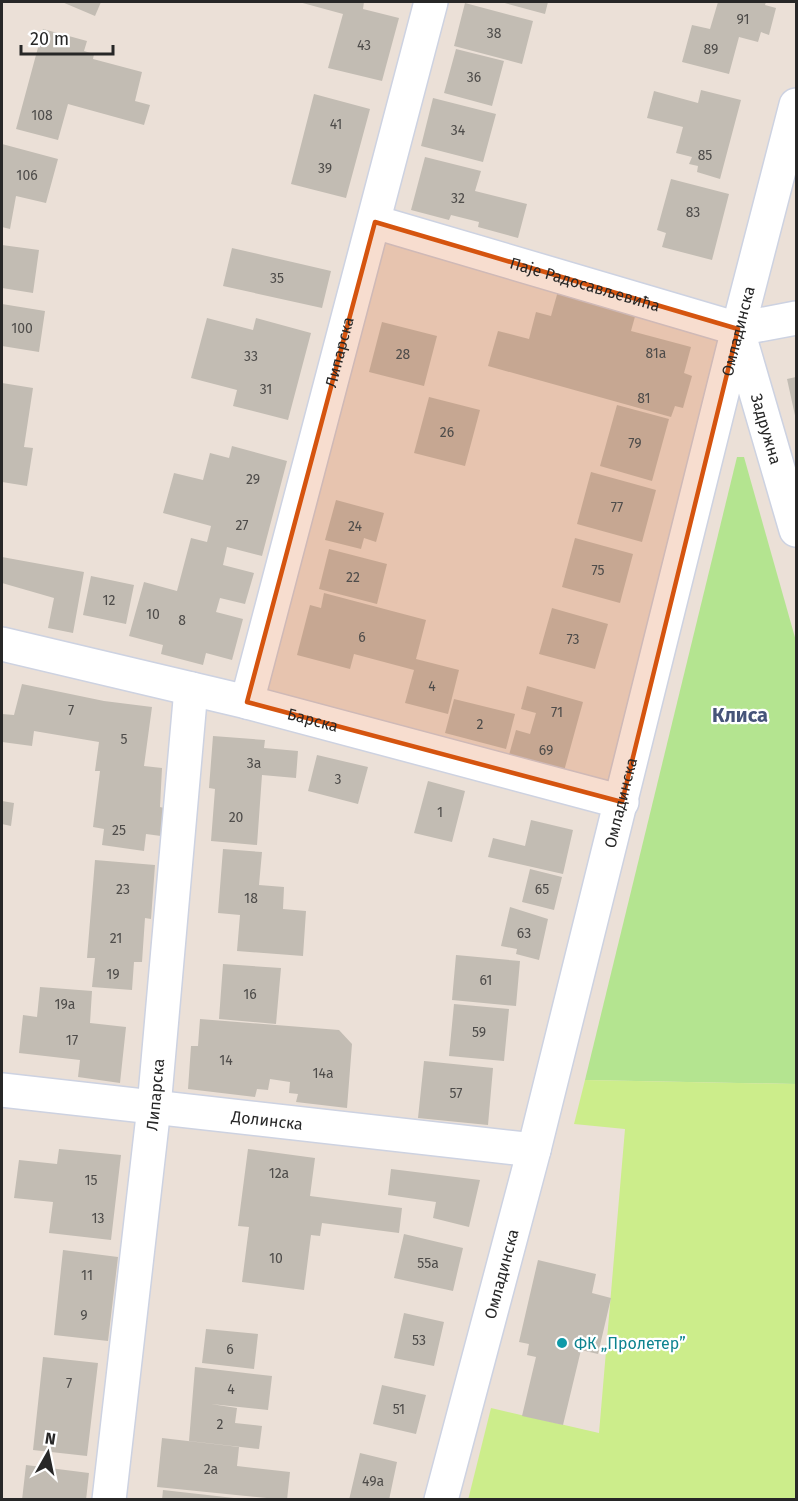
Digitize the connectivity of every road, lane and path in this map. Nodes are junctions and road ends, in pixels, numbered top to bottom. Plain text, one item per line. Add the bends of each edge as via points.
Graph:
1 (431, 2) edge
2 (796, 105) edge
3 (375, 222) junction
4 (796, 318) edge
5 (738, 329) junction
6 (796, 530) edge
7 (2, 644) edge
8 (192, 689) junction
9 (247, 702) junction
10 (622, 802) junction
11 (2, 1090) edge
12 (154, 1107) junction
13 (534, 1150) junction
14 (109, 1500) edge
15 (441, 1500) edge

1 - 3 street, Липарска
2 - 5 street, Омладинска
3 - 5 street, Паје Радосављевића
3 - 9 street, Липарска
4 - 5 street, Паје Радосављевића
5 - 6 street, Задружна
5 - 10 street, Омладинска
7 - 8 street, Барска
8 - 9 street, Барска
8 - 12 street, Липарска
9 - 10 street, Барска
10 - 13 street, Омладинска
11 - 12 street, Долинска
12 - 13 street, Долинска
12 - 14 street, Липарска
13 - 15 street, Омладинска

